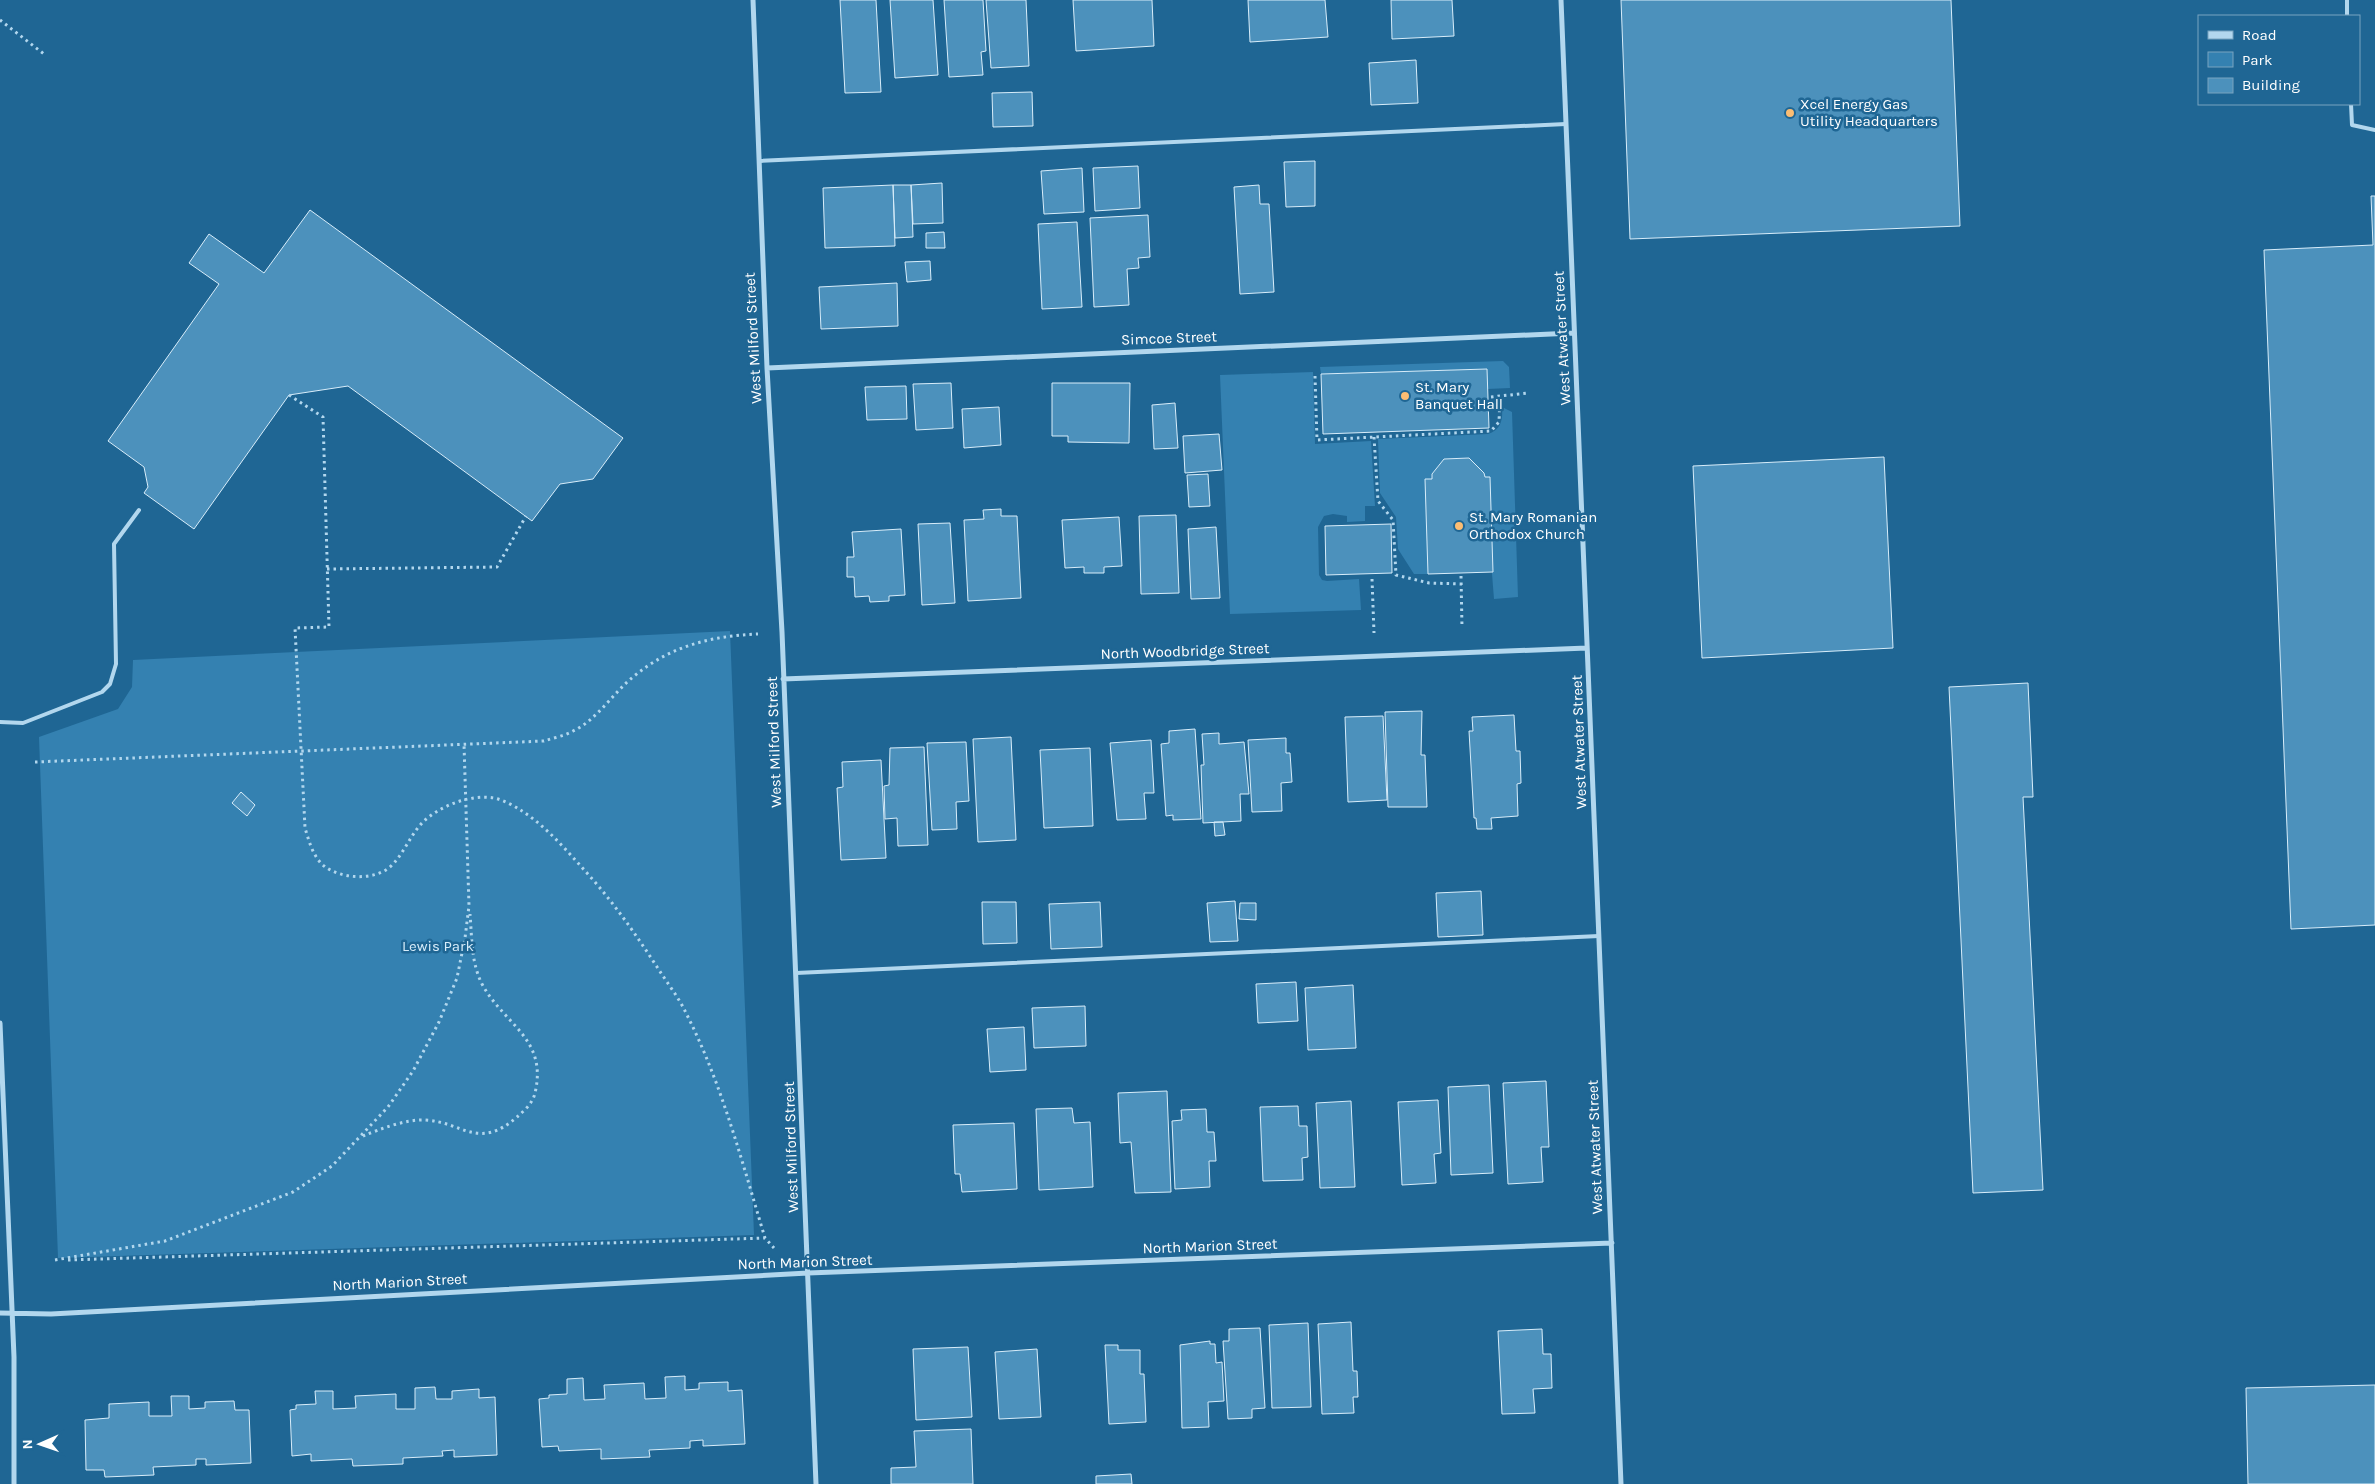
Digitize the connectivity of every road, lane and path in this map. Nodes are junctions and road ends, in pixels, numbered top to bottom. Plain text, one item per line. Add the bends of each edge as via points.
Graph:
1 (753, 0) edge
2 (1561, 0) edge
3 (2347, 0) edge
4 (2347, 15) edge
5 (0, 20) edge
6 (44, 54) dead end
7 (2351, 105) edge
8 (1566, 124) junction
9 (2375, 130) edge
10 (759, 161) junction
11 (1573, 333) junction
12 (767, 368) junction
13 (1315, 376) dead end
14 (1528, 393) dead end
15 (289, 395) dead end
16 (1500, 396) junction
17 (1491, 397) dead end
18 (1374, 437) junction
19 (139, 510) dead end
20 (526, 516) dead end
21 (327, 569) junction
22 (1461, 576) dead end
23 (1372, 579) dead end
24 (1462, 584) junction
25 (1462, 631) dead end
26 (782, 632) junction
27 (1374, 635) dead end
28 (1587, 648) junction
29 (784, 679) junction
30 (0, 722) edge
31 (464, 744) junction
32 (300, 751) junction
33 (35, 762) dead end
34 (466, 799) junction
35 (469, 906) junction
36 (1599, 936) junction
37 (796, 973) junction
38 (0, 1023) edge
39 (362, 1136) junction
40 (765, 1238) junction
41 (1612, 1243) junction
42 (774, 1248) dead end
43 (808, 1274) junction
44 (0, 1313) edge
45 (11, 1313) junction
46 (14, 1484) edge
47 (816, 1484) edge
48 (1621, 1484) edge

1 - 10 street, West Milford Street
2 - 8 street, West Atwater Street
3 - 4 lane
5 - 6 path
7 - 9 lane via 2352,124
8 - 10 lane
8 - 11 street, West Atwater Street
10 - 12 street, West Milford Street
11 - 12 street, Simcoe Street
11 - 28 street, West Atwater Street
12 - 26 street, West Milford Street
13 - 18 path via 1317,440
14 - 16 path
15 - 21 path via 323,417
16 - 17 path
16 - 18 path via 1499,422 1491,431
18 - 24 path via 1378,501 1393,520 1396,575 1429,583
19 - 30 lane via 114,544 116,664 110,684 102,692 23,723
20 - 21 path via 497,567
21 - 32 path via 329,627 295,628
22 - 24 path
23 - 27 path
24 - 25 path
26 - 29 street, West Milford Street
26 - 31 path via 714,638 680,647 632,677 574,731 544,741
28 - 29 street, North Woodbridge Street
28 - 36 street, West Atwater Street
29 - 37 street, West Milford Street
31 - 32 path
31 - 34 path
32 - 33 path
32 - 34 path via 305,828 310,846 324,866 343,875 374,876 389,868 424,822
34 - 35 path
34 - 40 path via 494,798 513,805 534,819 604,892 630,926 686,1011 730,1122
35 - 39 path via 457,978 439,1022 413,1072
35 - 39 path via 473,962 482,983 494,1004 531,1045 538,1062 534,1097 525,1111 506,1127 488,1132 469,1133 425,1120 386,1126
36 - 37 lane
36 - 41 street, West Atwater Street
37 - 43 street, West Milford Street
38 - 45 street
39 - 40 path via 332,1166 293,1192 165,1241 55,1260
40 - 42 path
41 - 43 street, North Marion Street
41 - 48 street, West Atwater Street
43 - 45 street, North Marion Street via 51,1314
43 - 47 street, West Milford Street
44 - 45 street, North Marion Street
45 - 46 street

